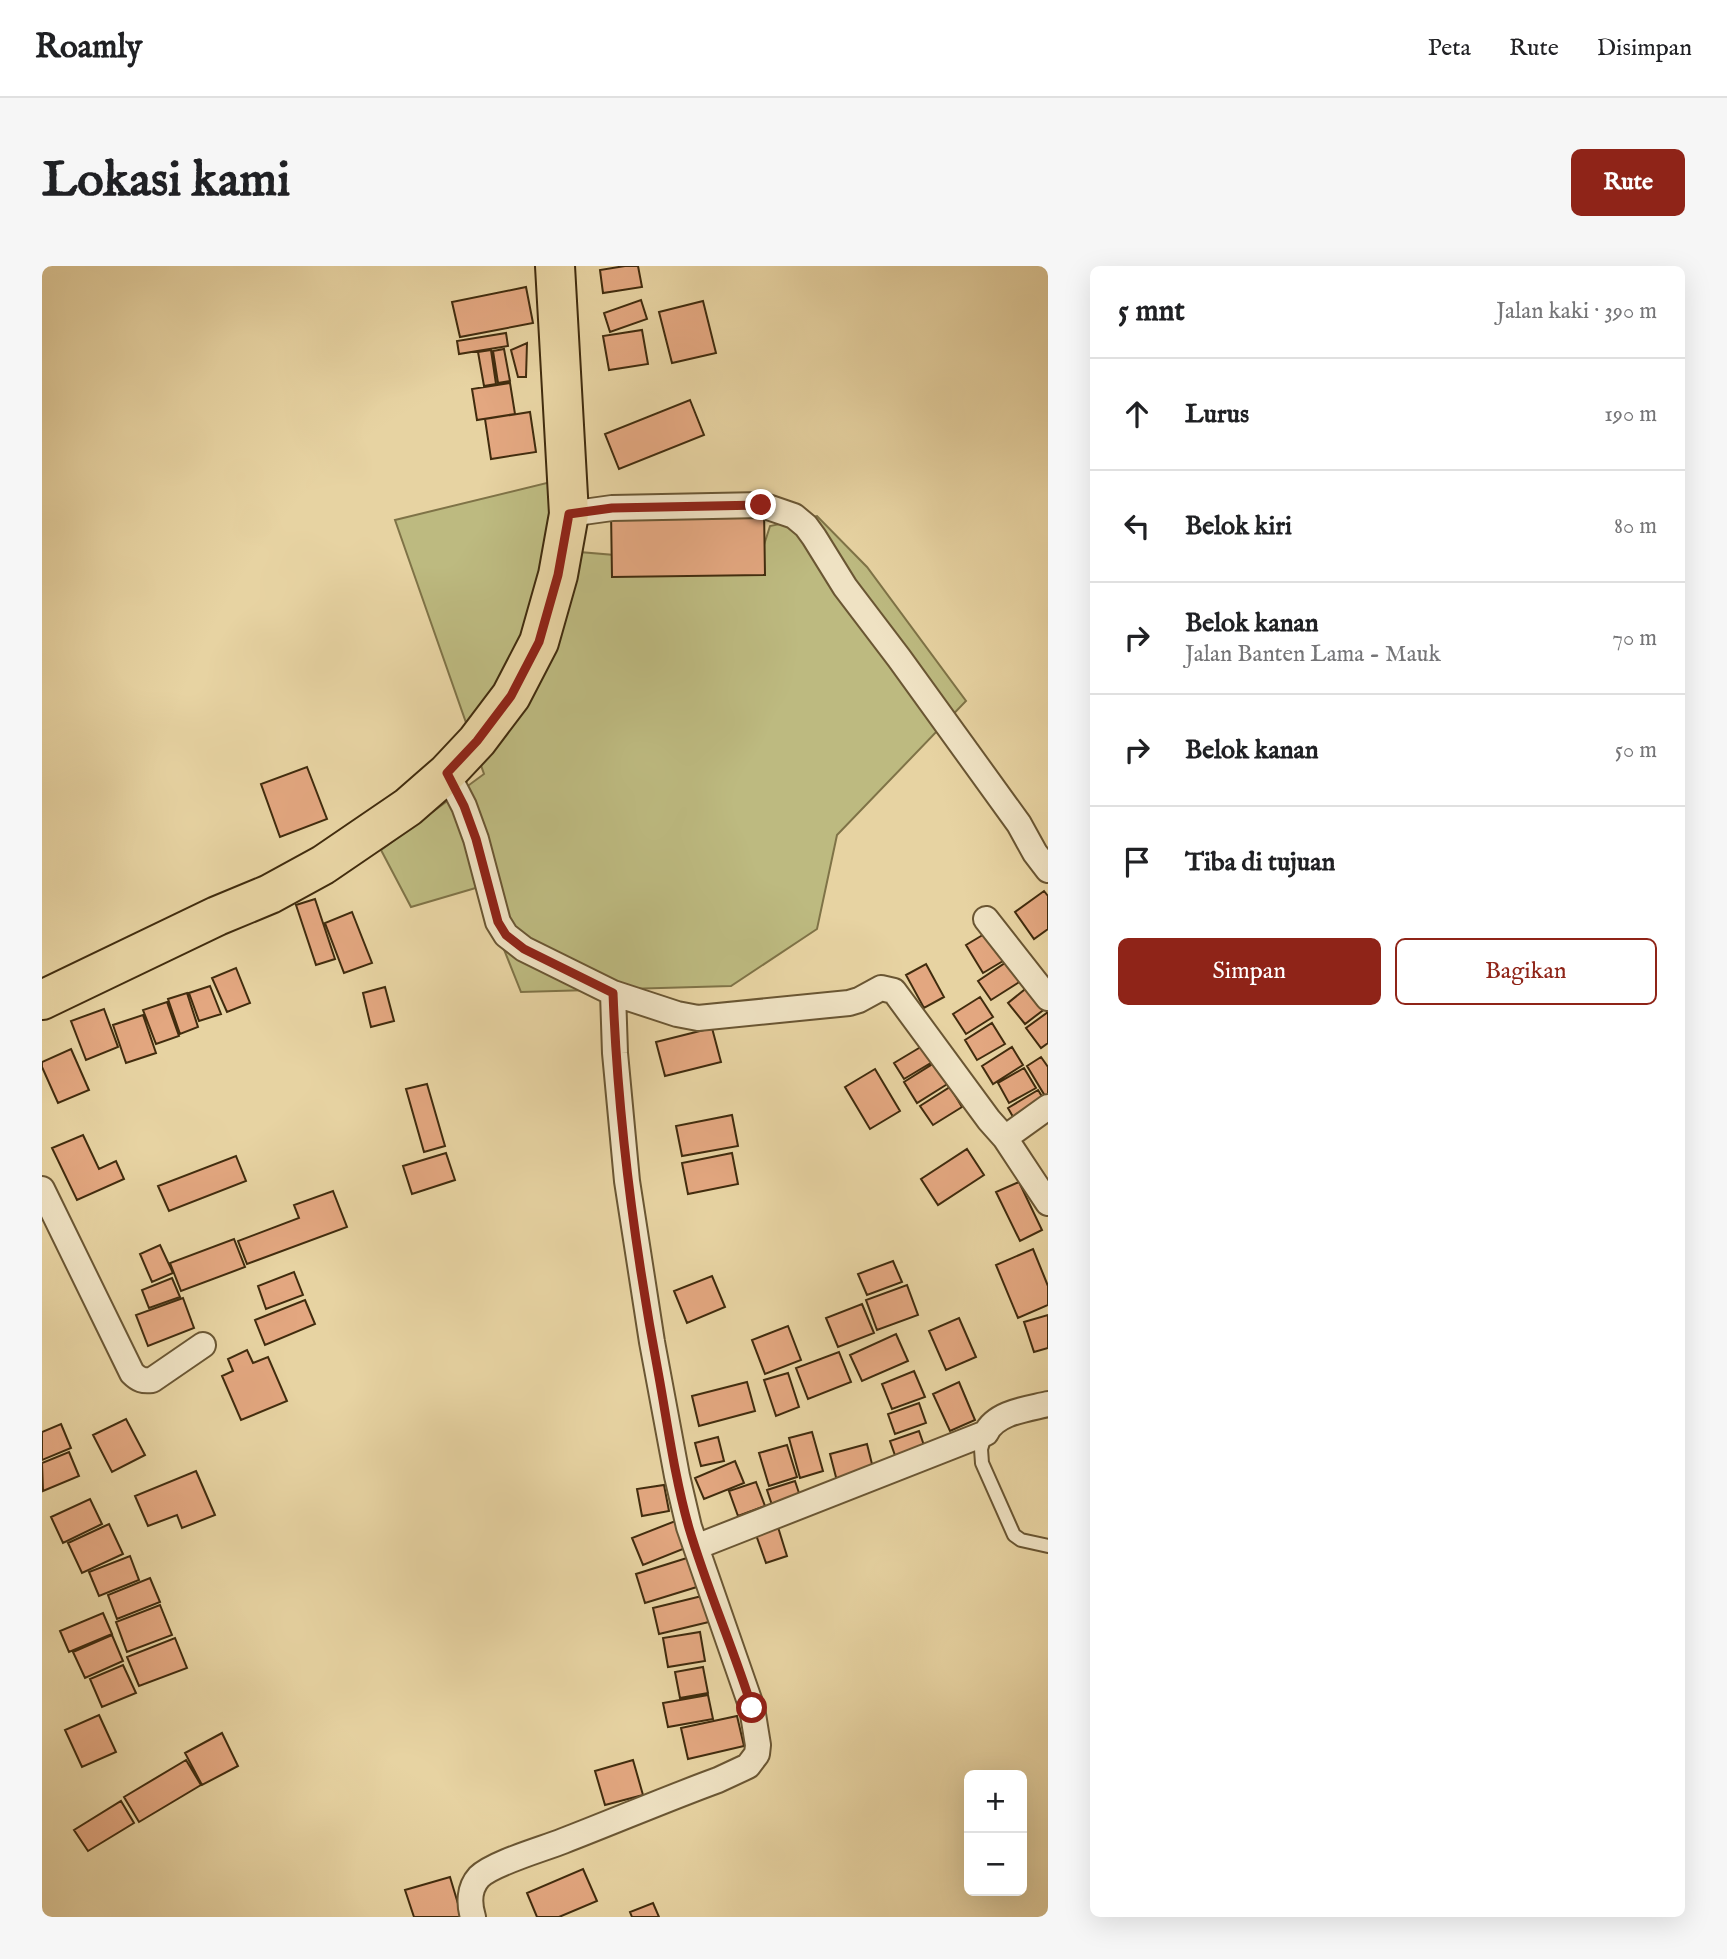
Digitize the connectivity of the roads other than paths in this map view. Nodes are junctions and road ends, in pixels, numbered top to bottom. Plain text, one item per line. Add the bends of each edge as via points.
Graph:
1 (555, 266) edge
2 (569, 514) junction
3 (447, 773) junction
4 (1048, 870) edge
5 (986, 919) dead end
6 (613, 993) junction
7 (1048, 998) edge
8 (42, 1000) edge
9 (1048, 1107) edge
10 (1005, 1138) junction
11 (42, 1189) edge
12 (1048, 1203) edge
13 (203, 1345) dead end
14 (1048, 1404) edge
15 (986, 1433) junction
16 (1048, 1546) edge
17 (696, 1547) junction
18 (473, 1917) edge

1 - 2 main road
2 - 3 main road via 539,642 511,696
2 - 4 street via 612,508 761,505 794,516 814,537
3 - 6 street via 476,839 502,930 524,949
3 - 8 main road via 408,807 323,866
5 - 7 street
6 - 10 street via 698,1018 849,1003 887,988 906,1006
6 - 17 street via 627,1181 674,1463
9 - 10 street
10 - 12 street
11 - 13 street via 136,1378 152,1380
14 - 15 street via 1008,1415 990,1425
15 - 16 lane via 982,1462 1014,1535
15 - 17 street
17 - 18 street via 752,1708 758,1745 754,1760 718,1780 485,1873 469,1899

